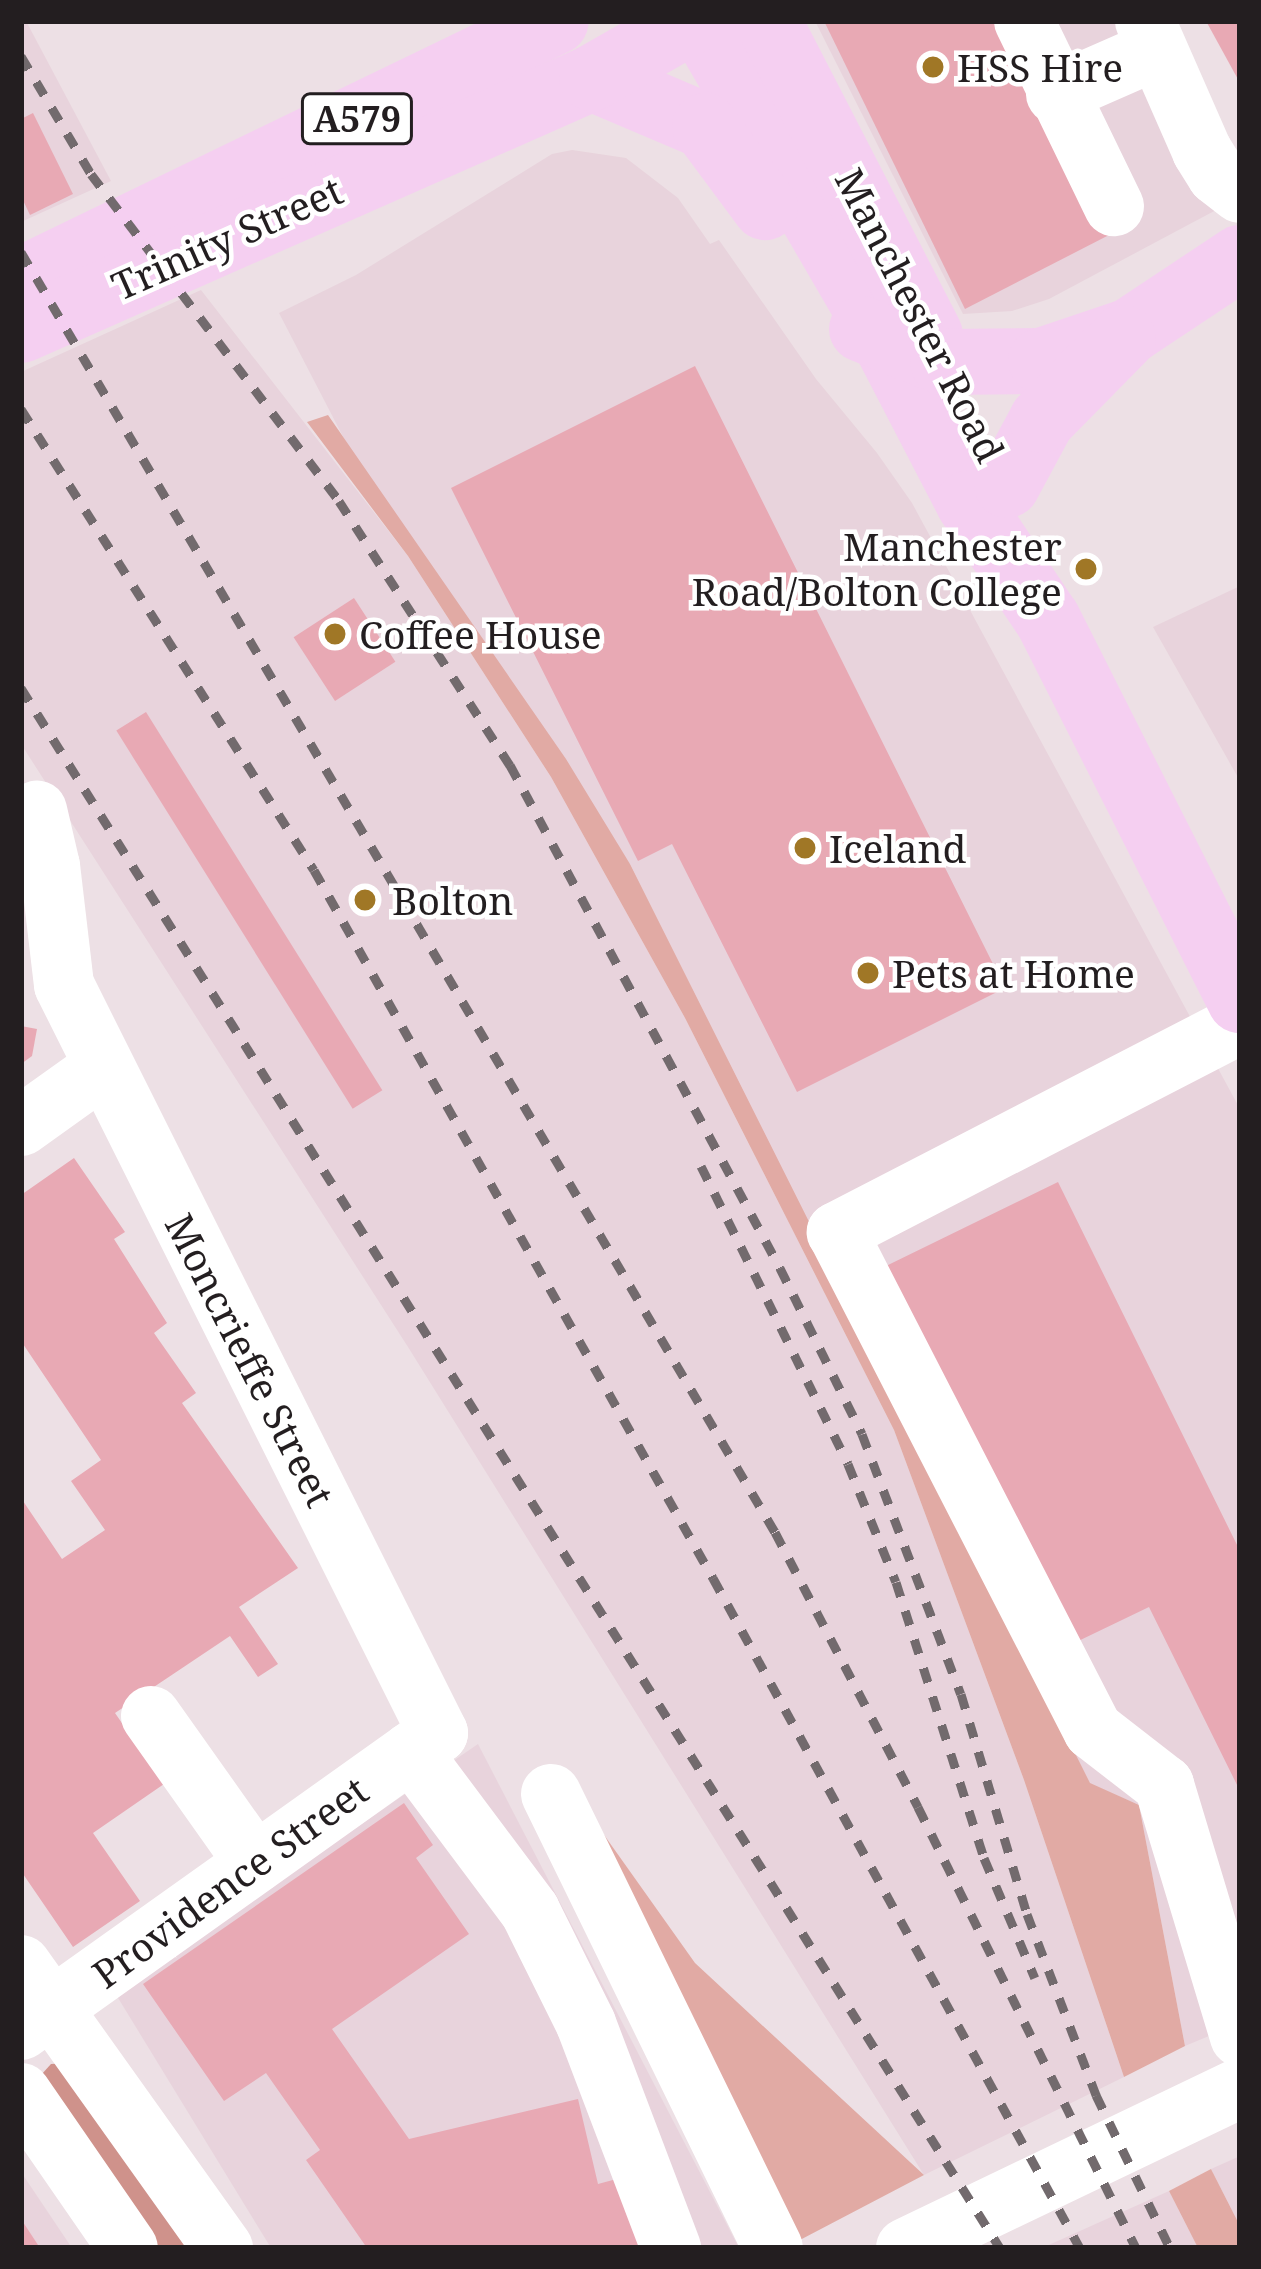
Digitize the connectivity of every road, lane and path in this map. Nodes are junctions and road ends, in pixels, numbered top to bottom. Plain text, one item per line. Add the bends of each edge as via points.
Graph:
1 (556, 21) edge
2 (695, 21) edge
3 (768, 21) edge
4 (1024, 21) edge
5 (1151, 36) edge
6 (592, 78) junction
7 (1056, 94) junction
8 (1240, 193) edge
9 (1114, 206) dead end
10 (169, 237) junction
11 (1240, 258) edge
12 (21, 280) edge
13 (21, 330) edge
14 (1130, 331) junction
15 (914, 351) junction
16 (1007, 485) junction
17 (1048, 620) junction
18 (37, 810) dead end
19 (43, 981) edge
20 (1240, 1000) edge
21 (1240, 1024) edge
22 (102, 1068) junction
23 (21, 1126) edge
24 (151, 1716) dead end
25 (424, 1743) junction
26 (550, 1794) dead end
27 (255, 1863) junction
28 (31, 2002) edge
29 (1240, 2037) edge
30 (1240, 2088) edge
31 (21, 2093) edge
32 (918, 2242) edge
33 (128, 2248) edge
34 (223, 2248) edge
35 (671, 2248) edge
36 (773, 2248) edge

1 - 10 main road, Trinity Street / A579
2 - 6 main road, Trinity Street / A579
2 - 15 main road, Manchester Road / A579
3 - 15 main road, Manchester Road
4 - 7 street
5 - 7 street
5 - 8 street via 1202,151
6 - 10 main road, Trinity Street / A579
6 - 15 main road, Manchester Road via 705,126 841,314
7 - 9 street
10 - 12 main road, Trinity Street / A579
10 - 13 main road, Trinity Street / A579
11 - 14 main road
14 - 15 main road via 1041,361
14 - 16 main road via 1042,420
15 - 16 main road, Manchester Road
15 - 17 main road, Manchester Road via 969,503
16 - 17 main road, Manchester Road
17 - 20 main road, Manchester Road
18 - 19 street, Moncrieffe Street via 50,866
19 - 22 street, Moncrieffe Street
21 - 29 street via 837,1232 1093,1730 1164,1785
22 - 23 street
22 - 25 street, Moncrieffe Street
24 - 27 street
25 - 27 street, Providence Street
25 - 35 street, Moncrieffe Street via 530,1911 586,2024
26 - 36 street
27 - 28 street, Providence Street
28 - 34 street
30 - 32 street
31 - 33 street

